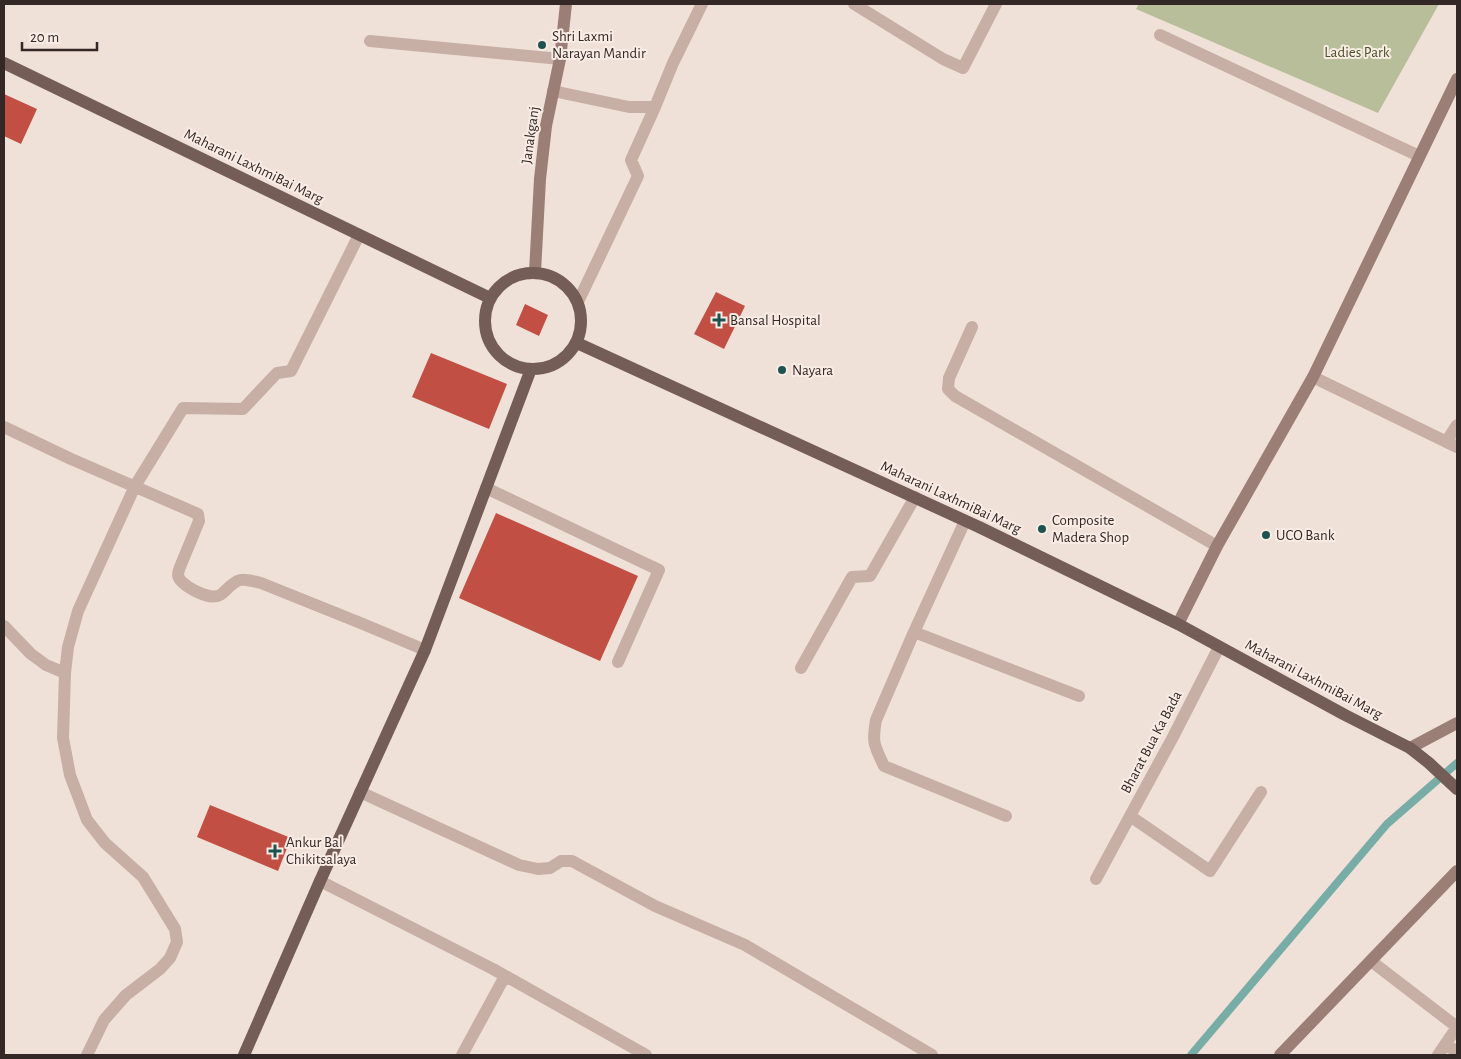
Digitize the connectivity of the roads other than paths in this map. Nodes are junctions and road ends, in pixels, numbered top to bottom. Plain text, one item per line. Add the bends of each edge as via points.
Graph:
1 (566, 4) edge
2 (702, 4) edge
3 (854, 4) edge
4 (996, 4) edge
5 (1160, 35) dead end
6 (370, 41) dead end
7 (560, 59) junction
8 (4, 63) edge
9 (1457, 80) edge
10 (553, 91) junction
11 (655, 107) junction
12 (1419, 156) junction
13 (358, 235) junction
14 (535, 272) junction
15 (490, 298) junction
16 (578, 302) junction
17 (972, 327) dead end
18 (576, 343) junction
19 (531, 369) junction
20 (1313, 376) junction
21 (1457, 425) edge
22 (4, 427) edge
23 (1452, 444) edge
24 (136, 486) junction
25 (486, 488) junction
26 (915, 497) junction
27 (966, 521) junction
28 (1217, 546) junction
29 (1178, 624) junction
30 (4, 626) edge
31 (914, 632) junction
32 (1219, 647) junction
33 (425, 650) junction
34 (618, 662) dead end
35 (800, 668) dead end
36 (65, 672) junction
37 (1079, 696) dead end
38 (1457, 723) edge
39 (1410, 748) junction
40 (1457, 789) edge
41 (360, 792) junction
42 (1261, 792) dead end
43 (1006, 816) dead end
44 (1130, 816) junction
45 (1457, 871) edge
46 (1096, 879) dead end
47 (320, 881) junction
48 (1371, 961) junction
49 (505, 976) junction
50 (1457, 1027) edge
51 (1446, 1043) junction
52 (1457, 1053) edge
53 (87, 1055) edge
54 (244, 1055) edge
55 (462, 1055) edge
56 (646, 1055) edge
57 (932, 1055) edge
58 (1280, 1055) edge
59 (1438, 1055) edge

1 - 7 street, Janakganj
2 - 11 street
3 - 4 street via 963,68
5 - 12 street
6 - 7 street
7 - 10 street, Janakganj
8 - 13 main road, Maharani LaxhmiBai Marg
9 - 12 street
10 - 11 street via 629,107
10 - 14 street, Janakganj via 540,178
11 - 16 street via 631,160 638,176
12 - 20 street
13 - 15 main road, Maharani LaxhmiBai Marg
13 - 24 street via 291,371 277,372 242,409 183,408
14 - 15 main road via 508,279
14 - 16 main road via 561,281
15 - 19 main road via 485,312 488,339 505,360
16 - 18 main road via 582,316
17 - 28 street via 949,378 948,389 954,396
18 - 19 main road via 558,362 545,368
18 - 26 main road, Maharani LaxhmiBai Marg
19 - 25 main road
20 - 23 street
20 - 28 street
21 - 23 street
22 - 24 street
24 - 33 street via 198,514 200,521 178,575 182,584 216,597 235,581 261,582
24 - 36 street via 78,611
25 - 33 main road
25 - 34 street via 659,570
26 - 27 main road, Maharani LaxhmiBai Marg
26 - 35 street via 870,576 852,577
27 - 29 main road, Maharani LaxhmiBai Marg
27 - 31 street
28 - 29 street
29 - 32 main road, Maharani LaxhmiBai Marg
30 - 36 street via 31,654 46,665
31 - 37 street
31 - 43 street via 876,720 875,746 884,766
32 - 39 main road, Maharani LaxhmiBai Marg
32 - 44 street, Bharat Bua Ka Bada
33 - 41 main road
36 - 53 street via 63,738 70,775 87,820 105,844 143,877 175,929 177,942 170,958 160,969 126,995 104,1020
38 - 39 street
39 - 40 main road, Maharani LaxhmiBai Marg
41 - 47 main road
41 - 57 street via 520,865 538,869 550,868 560,861 572,861 583,866 655,906 745,945
42 - 44 street, Bharat Bua Ka Bada via 1210,870
44 - 46 street
45 - 48 street
47 - 49 street
47 - 54 main road
48 - 50 street
48 - 58 street
49 - 55 street
49 - 56 street
50 - 51 street
51 - 52 street
51 - 59 street

